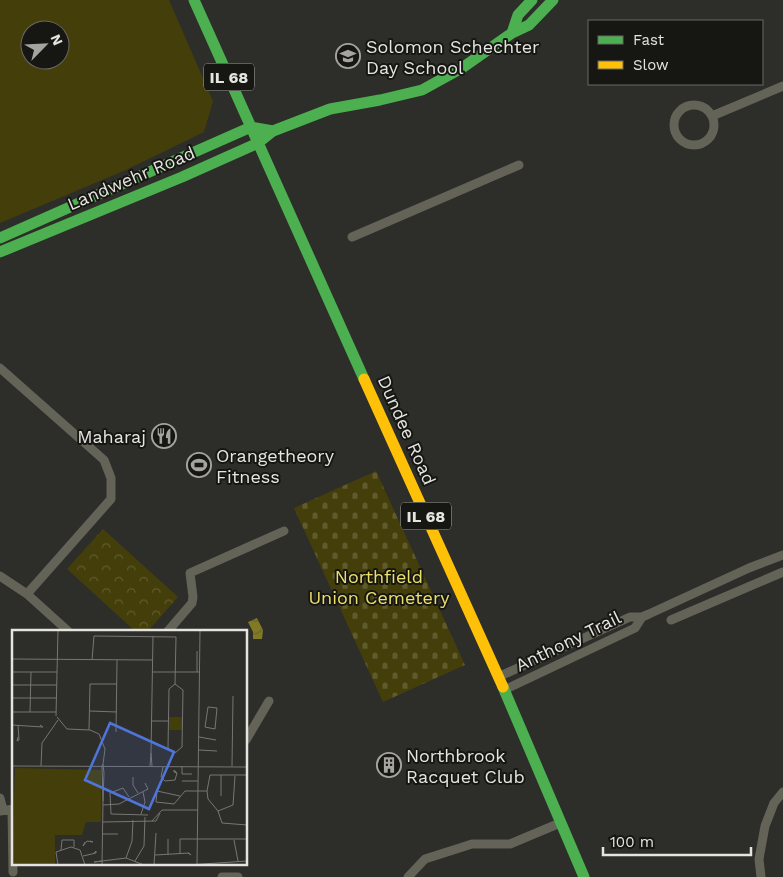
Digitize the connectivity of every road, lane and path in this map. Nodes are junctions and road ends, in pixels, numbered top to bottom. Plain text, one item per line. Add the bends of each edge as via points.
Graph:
1 (194, 0) edge
2 (532, 0) edge
3 (553, 0) edge
4 (512, 33) junction
5 (783, 86) edge
6 (712, 116) junction
7 (251, 127) junction
8 (273, 131) junction
9 (258, 143) junction
10 (519, 165) dead end
11 (352, 237) dead end
12 (0, 238) edge
13 (0, 252) edge
14 (0, 368) edge
15 (284, 531) dead end
16 (783, 555) edge
17 (749, 568) junction
18 (783, 572) edge
19 (0, 576) edge
20 (756, 584) junction
21 (27, 594) junction
22 (642, 617) junction
23 (671, 620) dead end
24 (67, 630) edge
25 (169, 630) edge
26 (498, 677) junction
27 (504, 690) junction
28 (270, 700) dead end
29 (248, 737) edge
30 (783, 792) edge
31 (0, 798) edge
32 (7, 810) edge
33 (560, 823) junction
34 (12, 862) edge
35 (12, 864) edge
36 (13, 872) dead end
37 (222, 877) edge
38 (238, 877) edge
39 (408, 877) edge
40 (584, 877) edge
41 (762, 877) edge

1 - 7 main road, Dundee Road / IL 68
2 - 4 main road via 518,15
3 - 4 main road, Landwehr Road via 529,25
4 - 8 main road, Landwehr Road via 462,68 422,90 330,109
5 - 6 street
6 - 6 street via 703,107 689,105 678,112 675,132 683,142 701,144 713,131
7 - 8 main road
7 - 9 main road, Dundee Road / IL 68
7 - 12 main road, Landwehr Road
8 - 9 main road, Landwehr Road
9 - 13 main road, Landwehr Road
9 - 26 main road, Dundee Road / IL 68
10 - 11 street
14 - 21 street via 104,460 111,478 111,499
15 - 25 street via 190,573 192,603
16 - 17 street, Anthony Trail
17 - 20 street
17 - 22 street, Anthony Trail
18 - 20 street
19 - 21 street
20 - 23 street
21 - 24 street
22 - 26 street, Anthony Trail via 630,617
22 - 27 street, Anthony Trail via 635,628
26 - 27 main road, Dundee Road / IL 68
27 - 33 main road, Dundee Road / IL 68
28 - 29 street
30 - 41 street via 774,803 765,826 759,859
31 - 32 street
32 - 34 street
33 - 39 street via 510,844 472,844 425,859
33 - 40 main road, Dundee Road / IL 68
35 - 36 street
37 - 38 street

